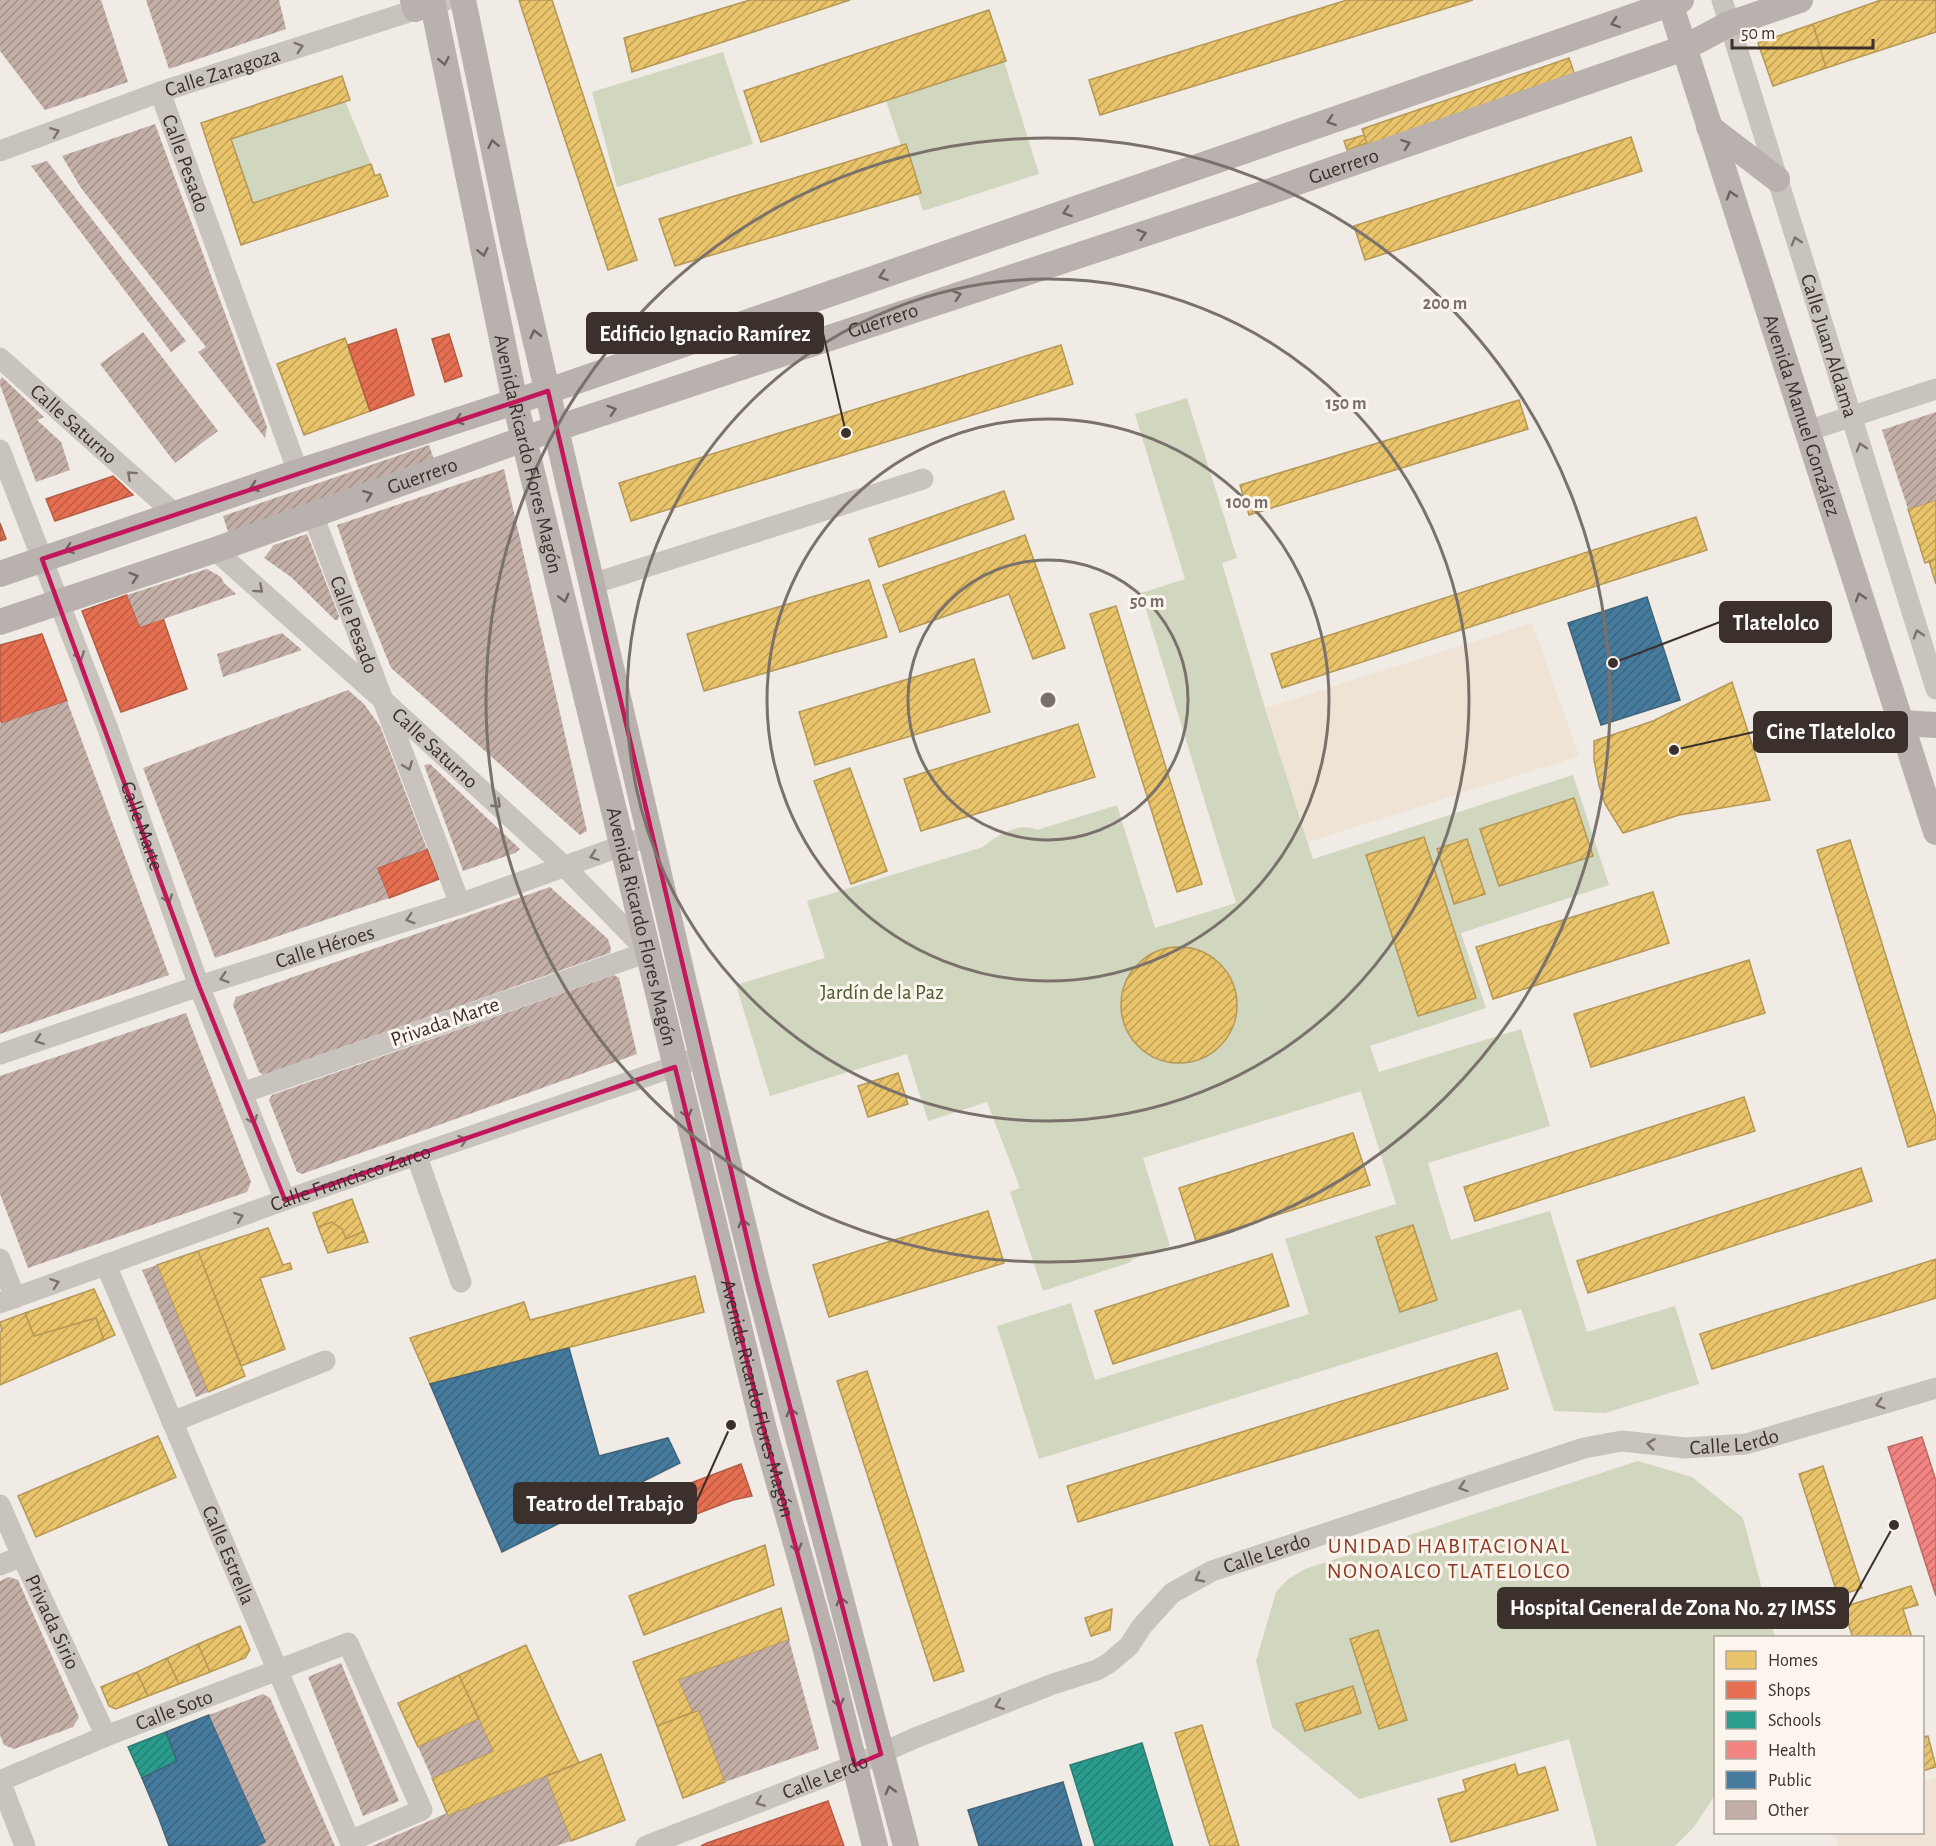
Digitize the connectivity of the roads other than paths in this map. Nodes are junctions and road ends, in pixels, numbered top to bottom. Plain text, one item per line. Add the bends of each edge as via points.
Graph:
1 (463, 0) edge
2 (1800, 0) edge
3 (1673, 1) edge
4 (428, 3) edge
5 (1725, 12) edge
6 (1684, 48) junction
7 (160, 92) junction
8 (1709, 127) junction
9 (0, 151) edge
10 (1777, 179) junction
11 (0, 358) edge
12 (1936, 389) edge
13 (548, 391) junction
14 (515, 402) junction
15 (1852, 416) junction
16 (557, 428) junction
17 (1807, 431) junction
18 (524, 439) junction
19 (0, 450) edge
20 (298, 472) junction
21 (923, 479) dead end
22 (571, 495) junction
23 (539, 496) junction
24 (175, 514) junction
25 (313, 514) junction
26 (215, 550) junction
27 (42, 559) junction
28 (0, 574) edge
29 (592, 584) junction
30 (58, 602) junction
31 (0, 622) edge
32 (1936, 689) edge
33 (383, 700) junction
34 (1901, 723) junction
35 (1936, 725) edge
36 (1931, 794) edge
37 (1936, 832) edge
38 (649, 836) junction
39 (624, 846) junction
40 (564, 866) junction
41 (460, 904) junction
42 (648, 952) junction
43 (199, 986) junction
44 (0, 1054) edge
45 (702, 1057) junction
46 (675, 1067) junction
47 (242, 1093) junction
48 (417, 1156) junction
49 (285, 1200) junction
50 (0, 1259) edge
51 (106, 1265) junction
52 (461, 1282) dead end
53 (7, 1300) edge
54 (325, 1361) dead end
55 (1936, 1388) edge
56 (172, 1422) junction
57 (0, 1505) edge
58 (22, 1556) junction
59 (0, 1565) edge
60 (277, 1670) junction
61 (106, 1736) junction
62 (881, 1754) junction
63 (855, 1764) junction
64 (0, 1781) edge
65 (680, 1840) edge
66 (351, 1843) edge
67 (25, 1846) edge
68 (646, 1846) edge
69 (875, 1846) edge
70 (906, 1846) edge

13 -> 1 main road, Avenida Ricardo Flores Magón
2 - 5 main road, Guerrero
3 - 6 main road, Avenida Manuel González
3 -> 13 main road, Guerrero
7 -> 4 street, Calle Zaragoza
4 -> 14 main road, Avenida Ricardo Flores Magón
5 - 6 main road, Guerrero
5 - 10 street, Calle Juan Aldama
6 - 8 main road, Avenida Manuel González
16 -> 6 main road, Guerrero via 1222,208
9 -> 7 street, Calle Zaragoza
7 - 20 street, Calle Pesado
8 - 10 main road
17 -> 8 main road, Avenida Manuel González
15 -> 10 street, Calle Juan Aldama
24 -> 11 street, Calle Saturno
12 - 15 street
13 - 14 main road, Guerrero
13 - 16 main road, Avenida Ricardo Flores Magón
14 - 18 main road, Avenida Ricardo Flores Magón
14 -> 20 main road, Guerrero
15 - 17 street
32 -> 15 street, Calle Juan Aldama
16 - 18 main road, Guerrero
16 - 22 main road, Avenida Ricardo Flores Magón
34 -> 17 main road, Avenida Manuel González
18 - 23 main road, Avenida Ricardo Flores Magón
25 -> 18 main road, Guerrero
19 - 27 street, Calle Marte
20 -> 24 main road, Guerrero
21 - 29 street
22 - 23 main road via 563,484 556,482
22 - 29 main road, Avenida Ricardo Flores Magón
23 -> 39 main road, Avenida Ricardo Flores Magón
24 -> 27 main road, Guerrero
25 - 26 main road, Guerrero
25 - 33 street, Calle Pesado
30 -> 26 main road, Guerrero
26 -> 33 street, Calle Saturno
27 - 28 main road, Guerrero
27 - 30 street, Calle Marte
29 - 38 main road, Avenida Ricardo Flores Magón
30 - 31 main road, Guerrero
30 -> 43 street, Calle Marte via 108,729
33 -> 40 street, Calle Saturno
33 -> 41 street, Calle Pesado
34 - 35 main road
34 - 36 main road, Avenida Manuel González
36 - 37 main road, Avenida Manuel González
38 - 39 street, Calle Héroes
38 - 45 main road, Avenida Ricardo Flores Magón
39 -> 40 street, Calle Héroes
39 - 42 main road, Avenida Ricardo Flores Magón
40 - 41 street, Calle Héroes
40 - 42 street, Calle Saturno
41 -> 43 street, Calle Héroes
42 - 46 main road, Avenida Ricardo Flores Magón
42 - 47 street, Privada Marte
43 -> 44 street, Calle Héroes
43 - 47 street, Calle Marte
45 - 46 street, Calle Francisco Zarco
62 -> 45 main road, Avenida Ricardo Flores Magón
48 -> 46 street, Calle Francisco Zarco
46 -> 63 main road, Avenida Ricardo Flores Magón via 764,1430
47 -> 49 street, Calle Marte
48 - 49 street, Calle Francisco Zarco
48 - 52 street
51 -> 49 street, Calle Francisco Zarco
50 - 53 street
53 -> 51 street, Calle Francisco Zarco
51 - 56 street, Calle Estrella
54 - 56 street
55 -> 62 street, Calle Lerdo via 1746,1444 1685,1448 1622,1441 1584,1448 1289,1544 1212,1571 1172,1593 1129,1646 1097,1670 1032,1692
56 - 60 street, Calle Estrella
57 - 58 street, Privada Sirio
58 - 59 street
58 - 61 street, Privada Sirio
60 - 61 street, Calle Soto
60 - 66 street, Calle Estrella
60 - 66 street, Calle Soto via 348,1643 422,1810
61 - 64 street, Calle Soto
62 - 63 street, Calle Lerdo
70 -> 62 main road, Avenida Ricardo Flores Magón
63 -> 65 street, Calle Lerdo
63 - 69 main road, Avenida Ricardo Flores Magón
64 - 67 street
65 - 68 street, Calle Lerdo

